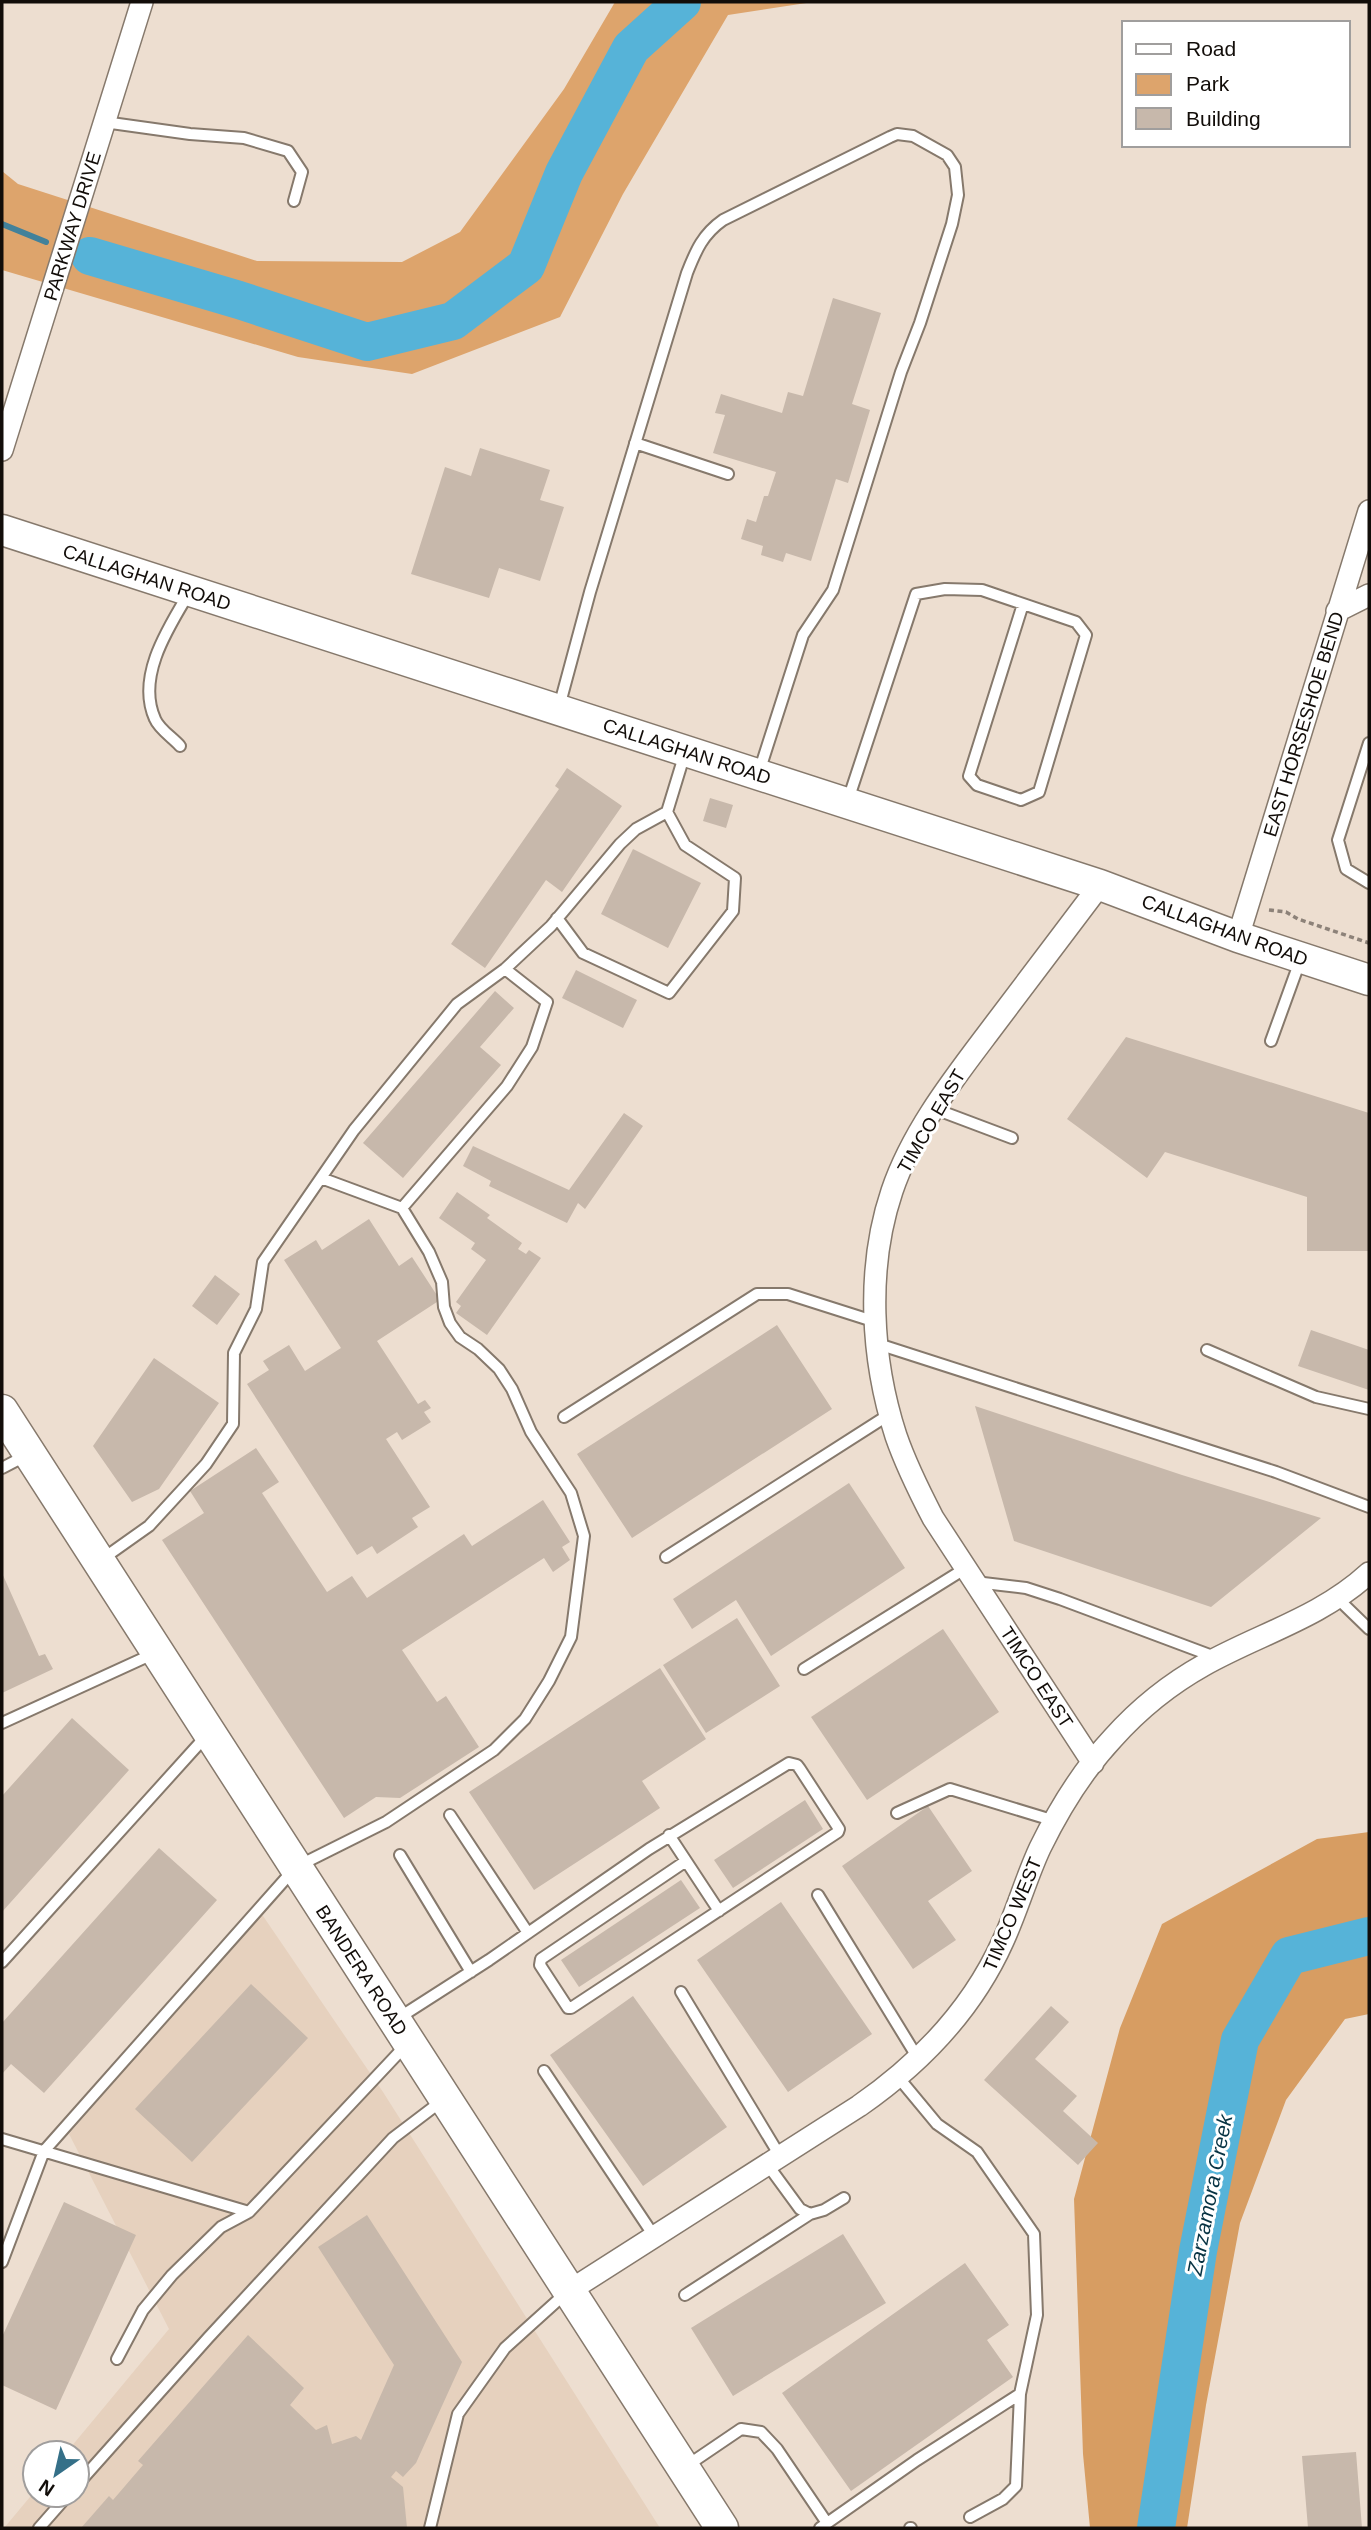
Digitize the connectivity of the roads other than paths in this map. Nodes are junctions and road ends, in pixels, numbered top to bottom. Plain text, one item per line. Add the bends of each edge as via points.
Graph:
1 (142, 2) edge
2 (104, 122) junction
3 (294, 201) dead end
4 (635, 443) junction
5 (2, 450) edge
6 (728, 474) dead end
7 (1369, 510) edge
8 (2, 530) edge
9 (190, 590) junction
10 (1369, 595) edge
11 (1023, 604) junction
12 (1337, 611) junction
13 (558, 710) junction
14 (1369, 743) edge
15 (180, 746) dead end
16 (686, 751) junction
17 (758, 774) junction
18 (848, 803) junction
19 (667, 812) junction
20 (1369, 883) edge
21 (1100, 885) junction
22 (557, 918) junction
23 (1238, 937) junction
24 (1301, 958) junction
25 (505, 969) junction
26 (1369, 980) edge
27 (1271, 1041) dead end
28 (934, 1109) junction
29 (1012, 1138) dead end
30 (321, 1178) junction
31 (402, 1208) junction
32 (876, 1322) junction
33 (878, 1344) junction
34 (1206, 1350) dead end
35 (1369, 1409) edge
36 (2, 1411) edge
37 (890, 1414) junction
38 (564, 1417) dead end
39 (30, 1454) junction
40 (2, 1468) edge
41 (1369, 1507) edge
42 (666, 1557) dead end
43 (99, 1562) junction
44 (1369, 1573) edge
45 (970, 1575) junction
46 (1336, 1597) junction
47 (1369, 1629) edge
48 (157, 1652) junction
49 (1218, 1658) junction
50 (804, 1669) dead end
51 (2, 1723) edge
52 (209, 1733) junction
53 (1093, 1763) junction
54 (897, 1813) dead end
55 (450, 1815) dead end
56 (1055, 1821) junction
57 (669, 1835) junction
58 (400, 1855) dead end
59 (686, 1861) junction
60 (296, 1867) junction
61 (818, 1895) dead end
62 (719, 1911) junction
63 (528, 1933) junction
64 (2, 1962) edge
65 (471, 1972) junction
66 (681, 1992) dead end
67 (401, 2031) junction
68 (919, 2060) junction
69 (544, 2071) dead end
70 (898, 2077) junction
71 (445, 2099) junction
72 (2, 2139) edge
73 (44, 2151) junction
74 (774, 2160) junction
75 (844, 2198) dead end
76 (249, 2212) junction
77 (810, 2214) junction
78 (654, 2236) junction
79 (2, 2262) edge
80 (569, 2291) junction
81 (685, 2295) dead end
82 (117, 2359) dead end
83 (1020, 2394) junction
84 (91, 2469) edge
85 (683, 2469) junction
86 (56, 2509) edge
87 (971, 2517) dead end
88 (823, 2526) edge
89 (39, 2528) edge
90 (430, 2528) edge
91 (722, 2528) edge

1 - 2 street, PARKWAY DRIVE
2 - 3 lane via 244,138 288,151 302,172
2 - 5 street, PARKWAY DRIVE
4 - 6 lane
4 - 13 lane
4 - 17 lane via 687,273 706,233 723,220 897,134 913,136 947,155 959,186 952,223 832,590 803,635
7 - 12 street, EAST HORSESHOE BEND
8 - 9 main road, CALLAGHAN ROAD
9 - 13 main road, CALLAGHAN ROAD
9 - 15 lane via 153,658 148,695 155,720
10 - 12 street
11 - 11 lane via 1076,622 1086,635 1039,793 1021,800 977,785 969,776
11 - 18 lane via 982,590 916,593
12 - 23 street, EAST HORSESHOE BEND
13 - 16 main road, CALLAGHAN ROAD
14 - 20 lane via 1338,841 1346,869
16 - 17 main road, CALLAGHAN ROAD
16 - 19 lane
17 - 18 main road, CALLAGHAN ROAD
18 - 21 main road, CALLAGHAN ROAD
19 - 22 lane via 620,844
19 - 22 lane via 685,845 735,878 733,911 669,993 583,953
21 - 23 main road, CALLAGHAN ROAD
21 - 28 street, TIMCO EAST
22 - 25 lane
23 - 24 main road, CALLAGHAN ROAD
24 - 26 main road, CALLAGHAN ROAD
24 - 27 lane
25 - 30 lane via 457,1004 354,1130
25 - 31 lane via 548,1002 533,1047 507,1086
28 - 29 lane
28 - 32 street, TIMCO EAST via 892,1191 876,1271
30 - 31 lane
30 - 43 lane via 262,1262 256,1309 234,1353 233,1424 206,1464 149,1526
31 - 60 lane via 442,1282 450,1323 499,1369 531,1432 571,1493 584,1536 571,1637 524,1719 494,1750 386,1822
32 - 33 street, TIMCO EAST
32 - 38 lane via 788,1294 757,1294
33 - 37 street, TIMCO EAST
33 - 41 lane via 1276,1472
34 - 35 lane via 1316,1397
36 - 39 main road, BANDERA ROAD
37 - 42 lane
37 - 45 street, TIMCO EAST via 912,1478
39 - 40 lane
39 - 43 main road, BANDERA ROAD
43 - 48 main road, BANDERA ROAD
44 - 46 street, TIMCO WEST
45 - 49 lane via 1060,1599
45 - 50 lane
45 - 53 street, TIMCO EAST
46 - 47 lane
46 - 49 street, TIMCO WEST via 1278,1631
48 - 51 lane
48 - 52 main road, BANDERA ROAD
49 - 53 street, TIMCO WEST via 1141,1710
52 - 60 main road, BANDERA ROAD
52 - 64 lane
53 - 56 street, TIMCO WEST
54 - 56 lane via 950,1789
55 - 63 lane
56 - 68 street, TIMCO WEST via 985,1976
57 - 59 lane
57 - 62 lane via 789,1763 797,1765 838,1826 838,1832
57 - 63 lane
58 - 65 lane
59 - 62 lane
59 - 62 lane via 541,1959 540,1965 565,2005 571,2008
60 - 67 main road, BANDERA ROAD
60 - 73 lane
61 - 68 lane
63 - 65 lane
65 - 67 lane
66 - 74 lane
67 - 71 main road, BANDERA ROAD
67 - 76 lane
68 - 70 street, TIMCO WEST
69 - 78 lane
70 - 74 street, TIMCO WEST
70 - 83 lane via 937,2123 977,2152 1034,2234 1037,2315
71 - 80 main road, BANDERA ROAD
71 - 84 lane via 393,2138
72 - 73 lane
73 - 76 lane
73 - 79 lane
74 - 77 lane via 800,2209
74 - 78 street, TIMCO WEST
75 - 77 lane
76 - 82 lane via 220,2227 172,2275 143,2310
77 - 81 lane
78 - 80 street, TIMCO WEST
80 - 85 main road, BANDERA ROAD
80 - 90 lane via 505,2348 458,2414
83 - 87 lane via 1016,2486
83 - 88 lane
85 - 88 lane via 741,2429 761,2432 777,2449
85 - 91 main road, BANDERA ROAD
86 - 89 lane

